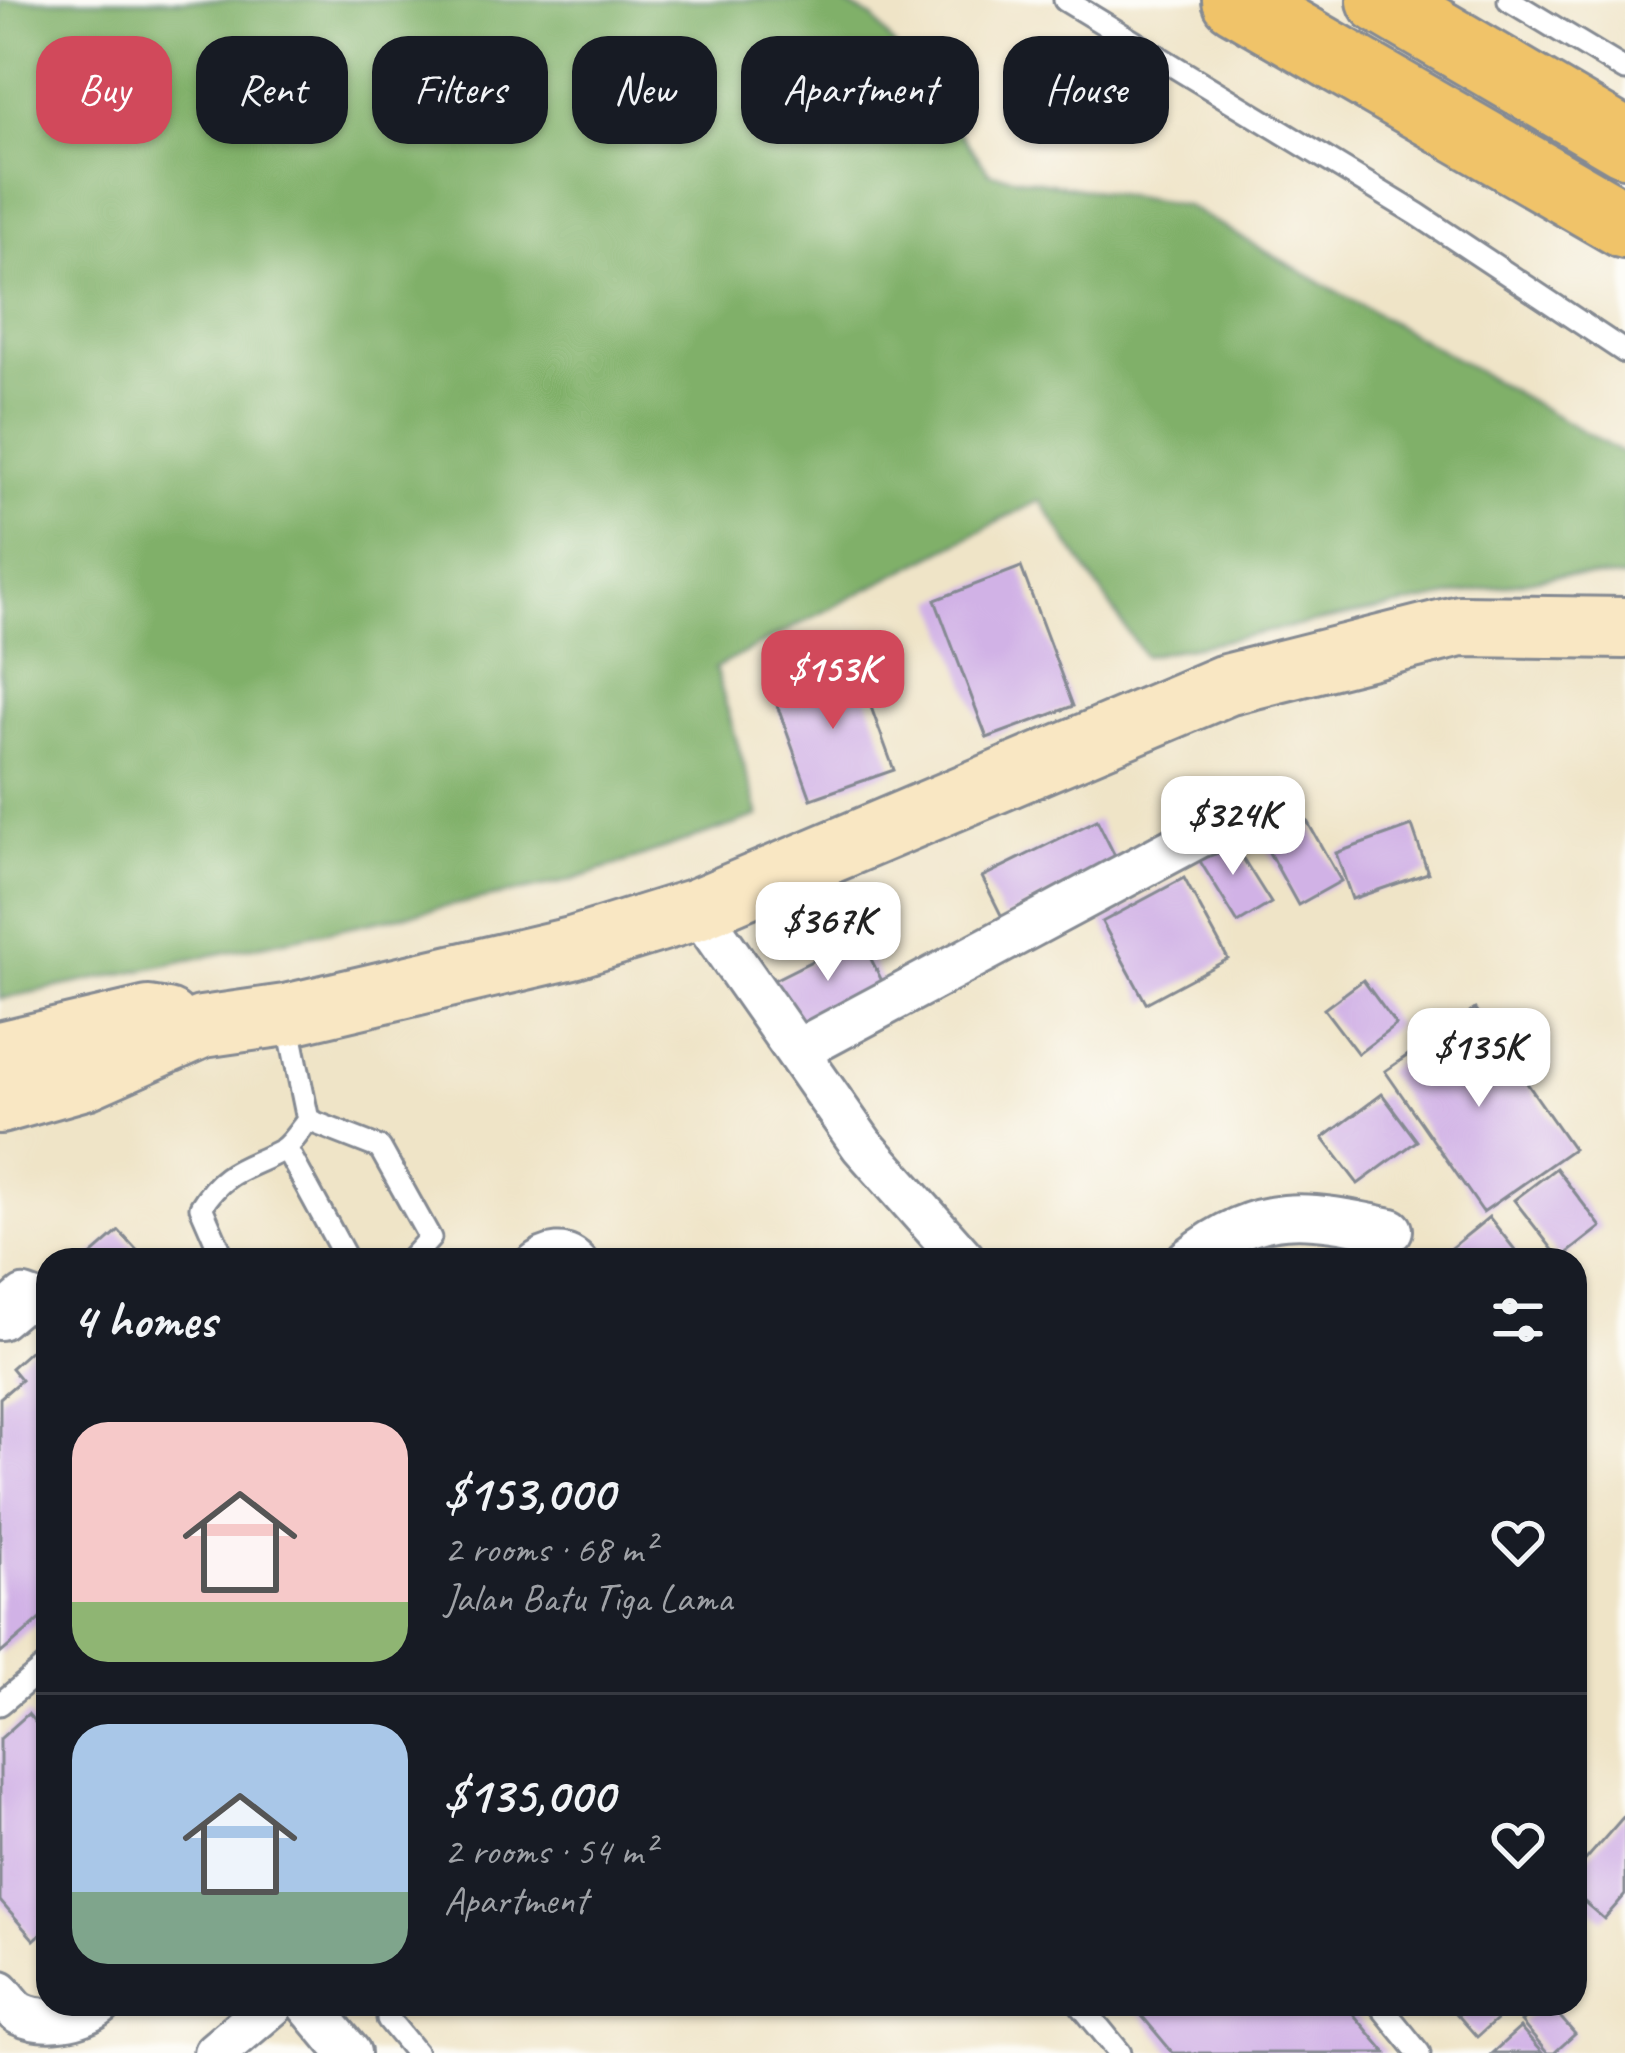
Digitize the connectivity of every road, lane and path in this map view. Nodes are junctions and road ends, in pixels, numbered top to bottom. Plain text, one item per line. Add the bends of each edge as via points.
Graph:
1 (1065, 0) edge
2 (1236, 0) edge
3 (1381, 0) edge
4 (1509, 0) edge
5 (1625, 70) edge
6 (1625, 143) edge
7 (1625, 226) edge
8 (1625, 352) edge
9 (1625, 628) edge
10 (1262, 814) dead end
11 (697, 909) junction
12 (286, 1015) junction
13 (202, 1027) junction
14 (0, 1052) edge
15 (797, 1052) junction
16 (0, 1103) edge
17 (308, 1120) junction
18 (286, 1148) junction
19 (1391, 1230) dead end
20 (219, 1248) edge
21 (340, 1248) edge
22 (421, 1248) edge
23 (539, 1248) edge
24 (573, 1248) edge
25 (953, 1248) edge
26 (1208, 1248) edge
27 (36, 1302) edge
28 (0, 1318) edge
29 (36, 1674) edge
30 (0, 1704) edge
31 (0, 1992) edge
32 (63, 2016) edge
33 (259, 2016) edge
34 (318, 2016) edge
35 (1090, 2016) edge
36 (1389, 2016) edge
37 (388, 2019) dead end
38 (215, 2053) edge
39 (349, 2053) edge
40 (416, 2053) edge
41 (1120, 2053) edge
42 (1419, 2053) edge

1 - 8 lane via 1418,214
2 - 7 highway
3 - 6 highway
4 - 5 lane
9 - 11 street via 1460,626 1226,685
10 - 15 street via 1199,836
11 - 12 street via 572,948
11 - 15 street
12 - 13 street
12 - 17 lane
13 - 14 street via 149,1017
13 - 16 street via 85,1078
15 - 25 street via 862,1145
17 - 18 lane
17 - 22 lane via 380,1148 430,1238
18 - 20 lane via 214,1186 201,1207
18 - 21 lane
19 - 26 street via 1312,1214 1252,1221
23 - 24 lane
27 - 28 street via 24,1298
29 - 30 lane
31 - 32 street via 19,2014
33 - 38 street
34 - 39 street
35 - 41 lane
36 - 42 lane
37 - 40 lane

